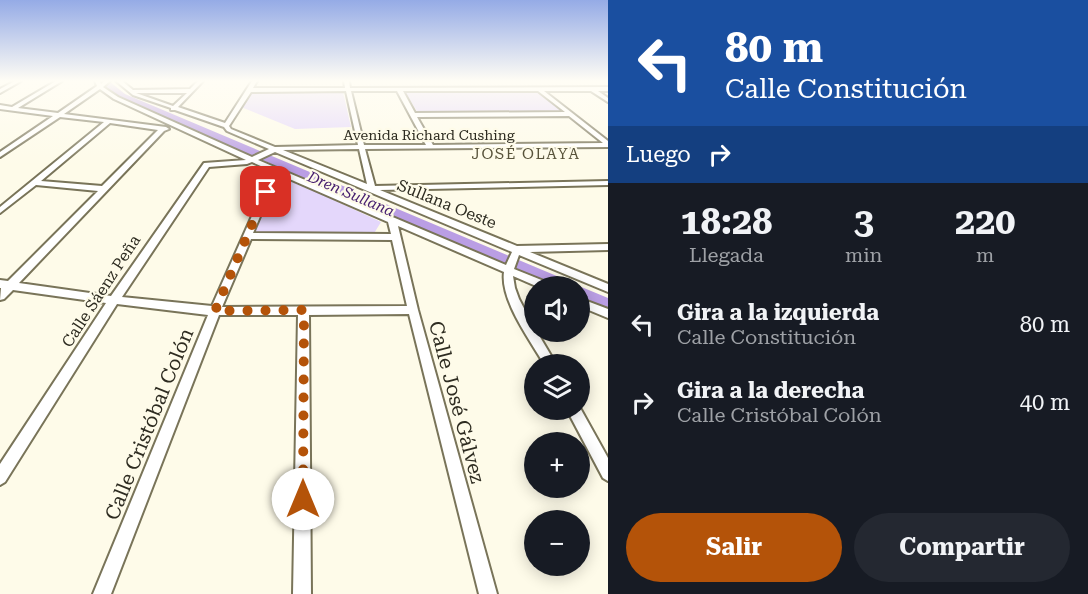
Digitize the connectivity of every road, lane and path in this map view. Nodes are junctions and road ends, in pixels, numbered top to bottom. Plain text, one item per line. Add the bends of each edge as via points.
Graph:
1 (14, 109) edge
2 (68, 109) edge
3 (140, 109) edge
4 (174, 109) edge
5 (237, 109) edge
6 (352, 109) edge
7 (409, 109) edge
8 (564, 109) edge
9 (61, 114) junction
10 (571, 114) junction
11 (412, 115) junction
12 (109, 121) junction
13 (226, 126) junction
14 (162, 129) junction
15 (190, 131) junction
16 (608, 145) edge
17 (430, 146) junction
18 (361, 147) junction
19 (272, 150) junction
20 (1, 154) edge
21 (255, 160) junction
22 (276, 170) junction
23 (34, 183) junction
24 (608, 183) edge
25 (104, 189) junction
26 (372, 189) junction
27 (0, 212) edge
28 (392, 219) junction
29 (248, 236) junction
30 (395, 237) junction
31 (608, 247) edge
32 (516, 252) junction
33 (509, 269) junction
34 (524, 276) edge
35 (5, 285) edge
36 (608, 288) edge
37 (0, 296) edge
38 (114, 300) junction
39 (590, 307) edge
40 (304, 310) junction
41 (413, 310) junction
42 (215, 311) junction
43 (608, 314) edge
44 (545, 354) edge
45 (579, 420) edge
46 (608, 473) edge
47 (0, 477) edge
48 (102, 594) edge
49 (302, 594) edge
50 (488, 594) edge

1 - 9 street
2 - 9 street
3 - 15 street
4 - 13 street, Sullana Oeste
5 - 13 street
6 - 18 street
7 - 11 street
8 - 10 street
9 - 12 street
9 - 20 street
10 - 11 street
10 - 16 street
11 - 17 street
12 - 14 street
12 - 23 street
13 - 19 street, Sullana Oeste
14 - 15 street
14 - 25 street
15 - 21 street
16 - 17 street, Avenida Richard Cushing
17 - 18 street, Avenida Richard Cushing
18 - 19 street, Avenida Richard Cushing
18 - 26 street
19 - 21 street, Avenida Richard Cushing
19 - 26 street, Sullana Oeste
21 - 22 street
21 - 38 street, Calle Sáenz Peña via 214,163 202,169
22 - 28 street
22 - 29 street, Calle Cristóbal Colón
23 - 25 street
23 - 27 street
24 - 26 street
25 - 35 street
26 - 32 street, Sullana Oeste
28 - 30 street, Calle José Gálvez
28 - 33 street
29 - 30 street
29 - 42 street, Calle Cristóbal Colón
30 - 41 street, Calle José Gálvez
31 - 32 street
32 - 33 street
32 - 36 street, Sullana Oeste
33 - 34 street
33 - 44 street via 510,290
35 - 37 street
35 - 38 street
38 - 42 street
38 - 47 street, Calle Sáenz Peña
39 - 43 street
40 - 41 street
40 - 42 street
40 - 49 street
41 - 50 street, Calle José Gálvez
42 - 48 street, Calle Cristóbal Colón
45 - 46 street

